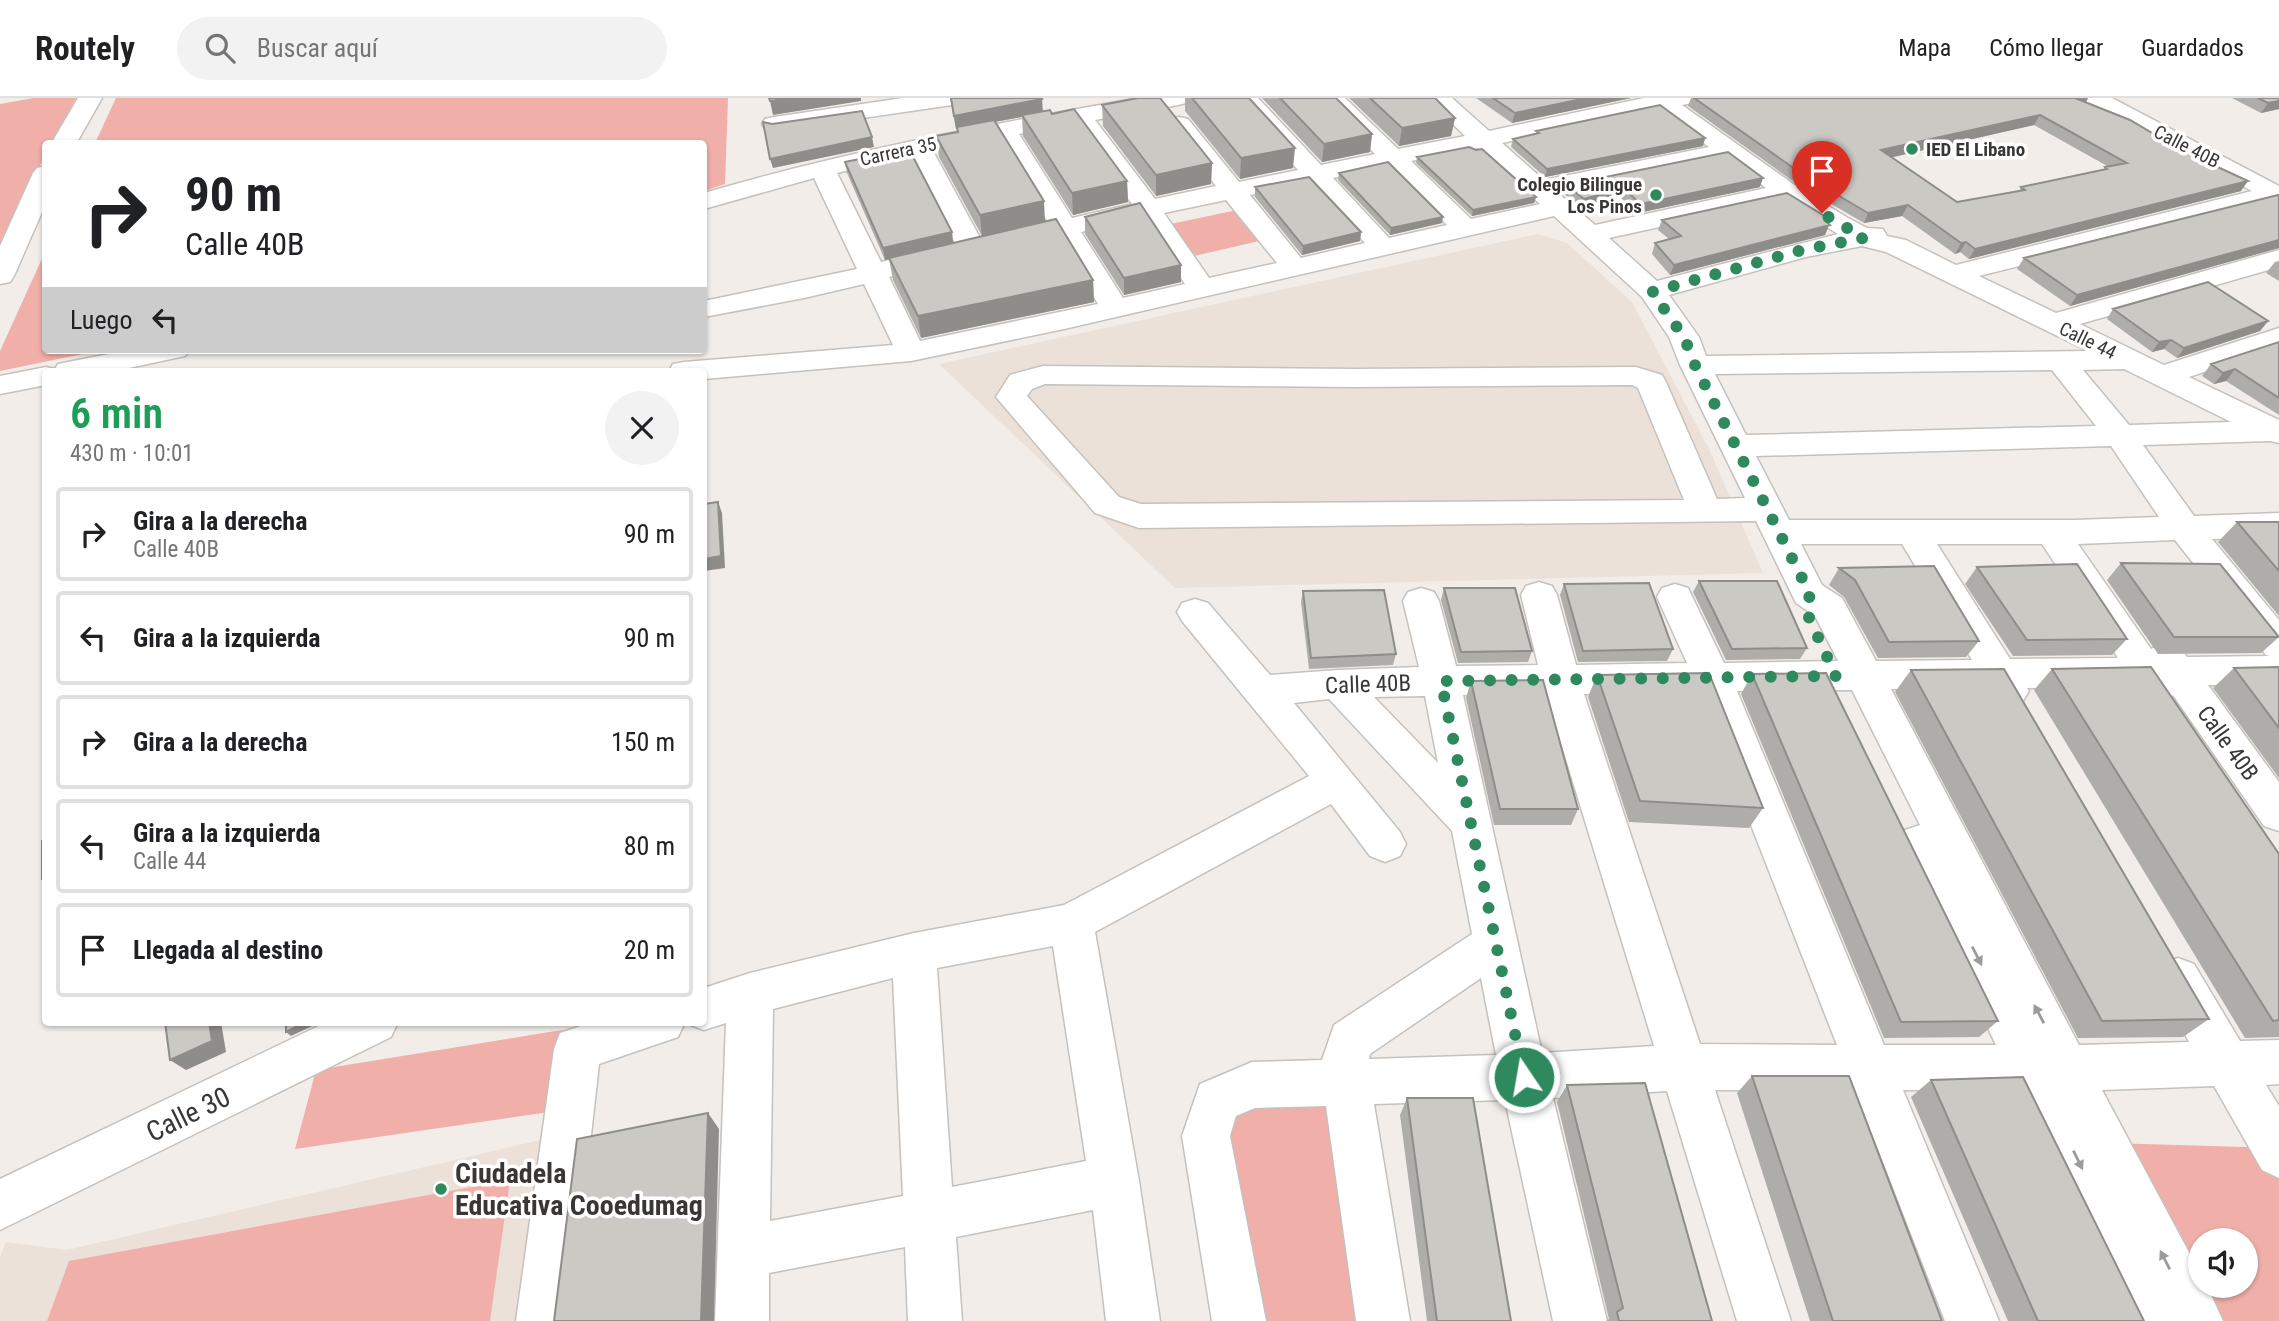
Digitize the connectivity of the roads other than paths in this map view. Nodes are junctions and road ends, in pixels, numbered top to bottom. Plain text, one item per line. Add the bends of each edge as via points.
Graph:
1 (90, 98) edge
2 (952, 98) edge
3 (1245, 98) edge
4 (1332, 98) edge
5 (2137, 98) edge
6 (927, 99) edge
7 (1448, 99) edge
8 (1672, 99) edge
9 (1169, 100) edge
10 (2100, 101) edge
11 (1063, 106) edge
12 (774, 124) edge
13 (1004, 130) junction
14 (1482, 139) junction
15 (65, 140) edge
16 (927, 144) junction
17 (1729, 150) junction
18 (1393, 158) junction
19 (822, 168) junction
20 (1313, 174) junction
21 (42, 182) edge
22 (1233, 190) junction
23 (1787, 191) junction
24 (2276, 196) edge
25 (1550, 197) junction
26 (707, 200) edge
27 (1148, 208) junction
28 (1064, 228) junction
29 (1465, 228) junction
30 (1591, 234) junction
31 (1881, 239) junction
32 (1383, 247) junction
33 (972, 249) junction
34 (2279, 258) edge
35 (1294, 267) junction
36 (872, 272) junction
37 (1953, 274) junction
38 (0, 276) edge
39 (1202, 288) junction
40 (1652, 292) junction
41 (707, 308) edge
42 (1115, 308) junction
43 (2053, 323) junction
44 (2279, 337) edge
45 (911, 352) junction
46 (155, 354) edge
47 (2128, 360) junction
48 (2062, 362) junction
49 (1695, 365) junction
50 (84, 368) edge
51 (707, 369) edge
52 (2162, 376) junction
53 (42, 377) edge
54 (0, 385) edge
55 (2277, 432) edge
56 (2119, 435) junction
57 (1736, 446) junction
58 (1705, 511) junction
59 (1774, 520) junction
60 (2279, 525) edge
61 (2184, 528) junction
62 (2063, 531) junction
63 (1912, 532) junction
64 (1539, 596) dead end
65 (1675, 597) dead end
66 (1421, 601) dead end
67 (1195, 612) dead end
68 (2279, 645) edge
69 (2279, 670) edge
70 (2163, 672) junction
71 (2000, 675) junction
72 (1849, 676) junction
73 (1712, 677) junction
74 (1561, 680) junction
75 (1441, 681) junction
76 (1338, 684) junction
77 (1260, 691) junction
78 (2027, 722) edge
79 (1337, 781) junction
80 (1471, 824) junction
81 (2271, 829) edge
82 (1385, 844) dead end
83 (1071, 923) junction
84 (1496, 943) junction
85 (2158, 945) edge
86 (914, 953) junction
87 (750, 994) junction
88 (707, 1008) edge
89 (369, 1026) edge
90 (649, 1026) edge
91 (2226, 1062) junction
92 (2279, 1062) edge
93 (1684, 1067) junction
94 (2050, 1068) junction
95 (1870, 1069) junction
96 (1524, 1077) junction
97 (1347, 1082) junction
98 (2279, 1153) edge
99 (1114, 1181) junction
100 (0, 1205) edge
101 (929, 1216) junction
102 (745, 1252) junction
103 (543, 1321) edge
104 (742, 1321) edge
105 (935, 1321) edge
106 (1133, 1321) edge
107 (1240, 1321) edge
108 (1383, 1321) edge
109 (1580, 1321) edge
110 (1763, 1321) edge
111 (1972, 1321) edge
112 (2156, 1321) edge
113 (2196, 1321) edge

1 - 15 street
2 - 6 street
3 - 20 street
4 - 18 street
5 - 10 street
6 - 12 street
6 - 16 street
7 - 14 street
8 - 14 street
8 - 17 street, Calle 44
8 - 31 street, Calle 44
9 - 11 street, Carrera 35
9 - 22 street
10 - 24 street, Calle 40B
11 - 13 street, Carrera 35
11 - 27 street
13 - 16 street, Carrera 35
13 - 28 street
14 - 18 street
14 - 25 street
16 - 19 street, Carrera 35
16 - 33 street
17 - 23 street, Calle 44
17 - 25 street
18 - 20 street
18 - 29 street
19 - 26 street, Carrera 35
19 - 36 street
20 - 22 street
20 - 32 street
21 - 38 street
22 - 27 street
22 - 35 street
23 - 30 street
23 - 31 street, Calle 44
24 - 37 street
25 - 29 street
25 - 30 street
27 - 28 street
27 - 39 street
28 - 33 street
28 - 42 street
29 - 32 street
30 - 40 street
31 - 37 street, Calle 44
31 - 40 street via 1802,250
32 - 35 street
33 - 36 street
34 - 43 street
35 - 39 street
36 - 41 street
36 - 45 street
37 - 43 street, Calle 44
39 - 42 street
40 - 49 street via 1684,337
42 - 45 street
43 - 47 street, Calle 44
44 - 52 street
45 - 51 street
46 - 50 street
47 - 48 street
47 - 52 street, Calle 44
48 - 49 street
48 - 56 street
49 - 57 street
52 - 55 street, Calle 44
53 - 54 street
55 - 56 street
56 - 57 street
56 - 61 street
57 - 59 street
58 - 58 street via 1139,516 1107,505 1011,397 1021,382 1043,375 1636,376 1651,382
58 - 59 street
59 - 63 street
59 - 72 street via 1810,594 1806,611
60 - 61 street
61 - 62 street
61 - 68 street
62 - 63 street
62 - 70 street, Calle 40B
63 - 71 street
64 - 74 street
65 - 73 street
66 - 75 street
67 - 77 street
69 - 70 street, Calle 40B
70 - 71 street, Calle 40B
70 - 81 street, Calle 40B
71 - 72 street, Calle 40B
71 - 78 street
72 - 73 street, Calle 40B
72 - 94 street
73 - 74 street, Calle 40B
73 - 95 street
74 - 75 street, Calle 40B
74 - 93 street
75 - 76 street, Calle 40B
75 - 80 street
76 - 77 street, Calle 40B
76 - 80 street
77 - 79 street
79 - 82 street
79 - 83 street
80 - 84 street
83 - 86 street
83 - 99 street
84 - 96 street
84 - 97 street via 1350,1041 1345,1061
85 - 91 street
86 - 87 street
86 - 101 street
87 - 88 street
87 - 102 street
89 - 100 street, Calle 30
90 - 103 street via 577,1049
91 - 92 street
91 - 94 street
91 - 98 street
93 - 95 street
93 - 96 street
93 - 110 street
94 - 95 street
94 -> 112 street
113 -> 94 street
95 - 111 street
96 - 97 street
96 - 109 street
97 - 107 street via 1252,1086 1217,1101 1206,1136
97 - 108 street
99 - 101 street
99 - 106 street
101 - 102 street
101 - 105 street
102 - 104 street

